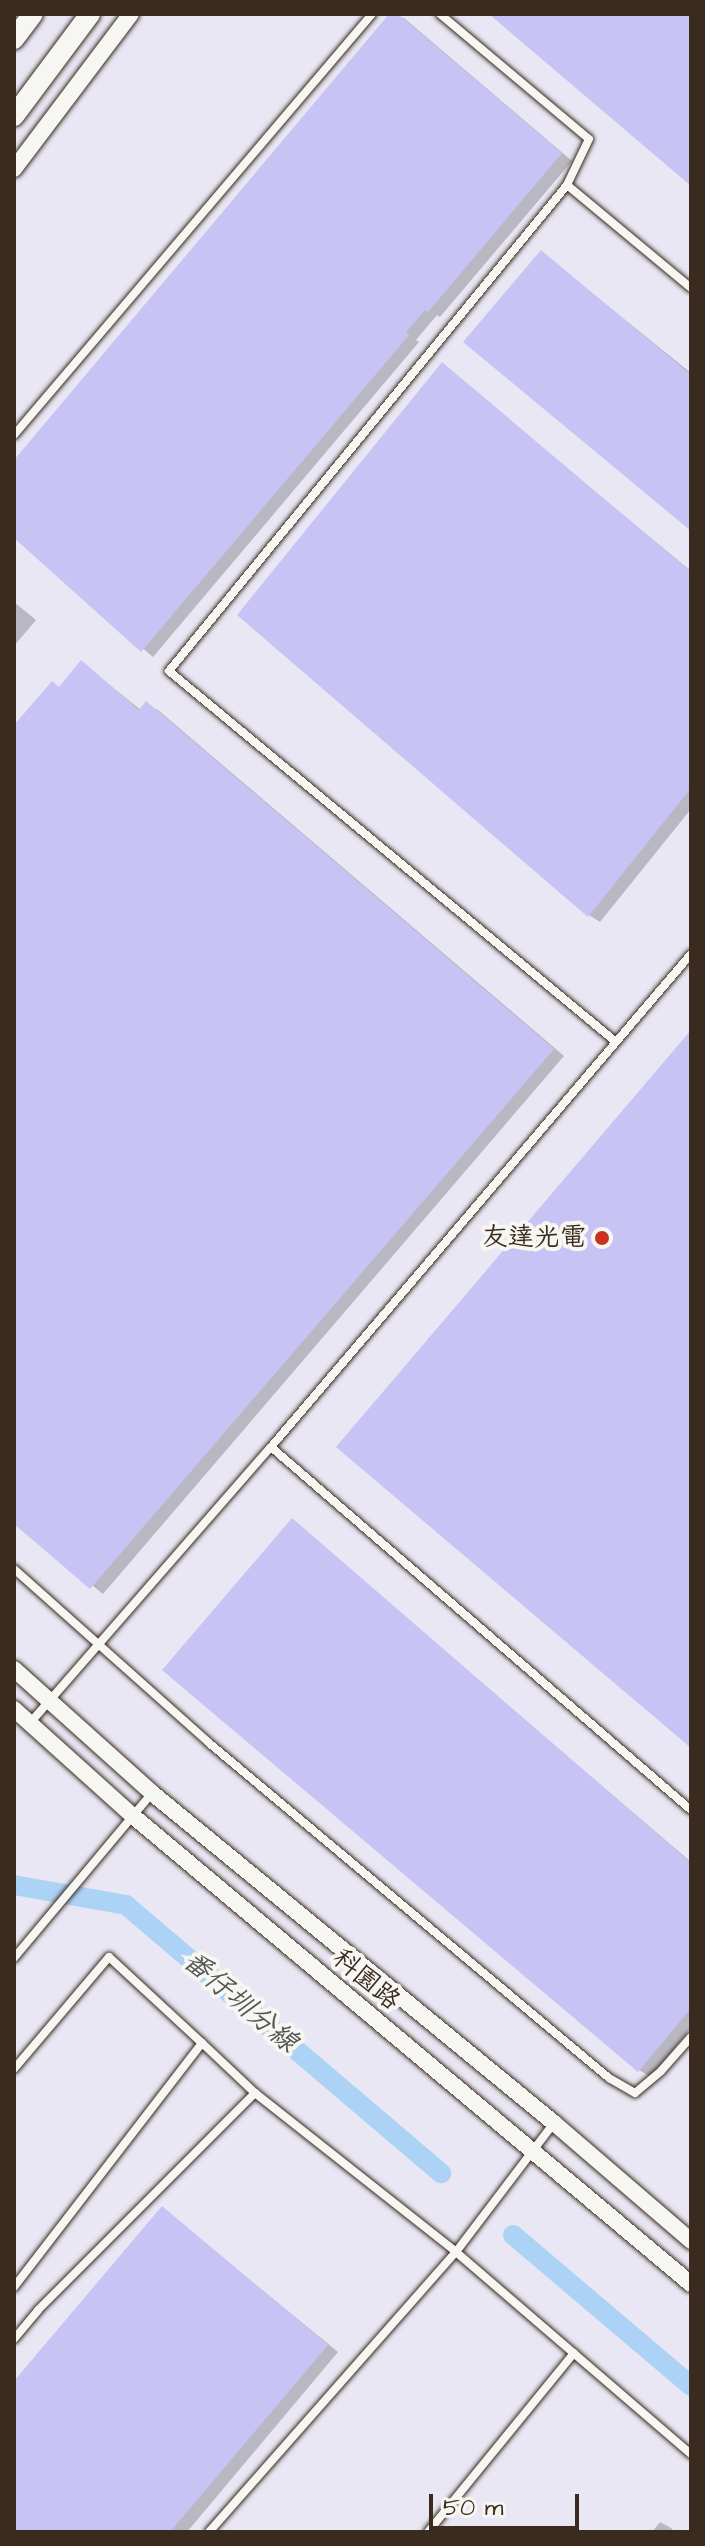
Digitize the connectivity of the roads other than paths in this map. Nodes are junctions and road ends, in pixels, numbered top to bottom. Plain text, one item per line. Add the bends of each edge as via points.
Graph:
1 (33, 14) edge
2 (90, 14) edge
3 (131, 14) edge
4 (372, 14) edge
5 (440, 14) edge
6 (14, 39) edge
7 (14, 116) edge
8 (14, 169) edge
9 (567, 185) junction
10 (691, 288) edge
11 (14, 435) edge
12 (691, 954) edge
13 (616, 1042) junction
14 (271, 1447) junction
15 (14, 1569) edge
16 (101, 1644) junction
17 (14, 1669) edge
18 (52, 1702) junction
19 (14, 1709) edge
20 (30, 1723) junction
21 (152, 1793) junction
22 (691, 1810) edge
23 (133, 1816) junction
24 (14, 1958) edge
25 (691, 2037) edge
26 (202, 2043) junction
27 (14, 2069) edge
28 (255, 2093) junction
29 (554, 2123) junction
30 (535, 2152) junction
31 (691, 2241) edge
32 (456, 2252) junction
33 (691, 2284) edge
34 (14, 2287) edge
35 (14, 2339) edge
36 (574, 2353) junction
37 (691, 2454) edge
38 (209, 2532) edge
39 (428, 2532) edge

1 - 6 street
2 - 7 street
3 - 8 street
4 - 11 lane
5 - 9 lane via 589,139
9 - 10 lane
9 - 13 lane via 169,671
12 - 13 lane
13 - 14 lane
14 - 16 lane
14 - 22 lane
15 - 16 lane
16 - 18 lane
16 - 25 lane via 209,1743 609,2078 635,2093
17 - 18 street, 科園路
18 - 20 lane
18 - 21 street, 科園路
19 - 20 street, 科園路
20 - 23 street, 科園路
21 - 23 lane
21 - 29 street, 科園路
23 - 24 lane
23 - 30 street, 科園路
26 - 27 lane via 109,1957
26 - 28 lane
26 - 34 lane
28 - 32 lane
28 - 35 lane
29 - 30 lane
29 - 31 street, 科園路
30 - 32 lane
30 - 33 street, 科園路
32 - 36 lane
32 - 38 lane
36 - 37 lane
36 - 39 lane

